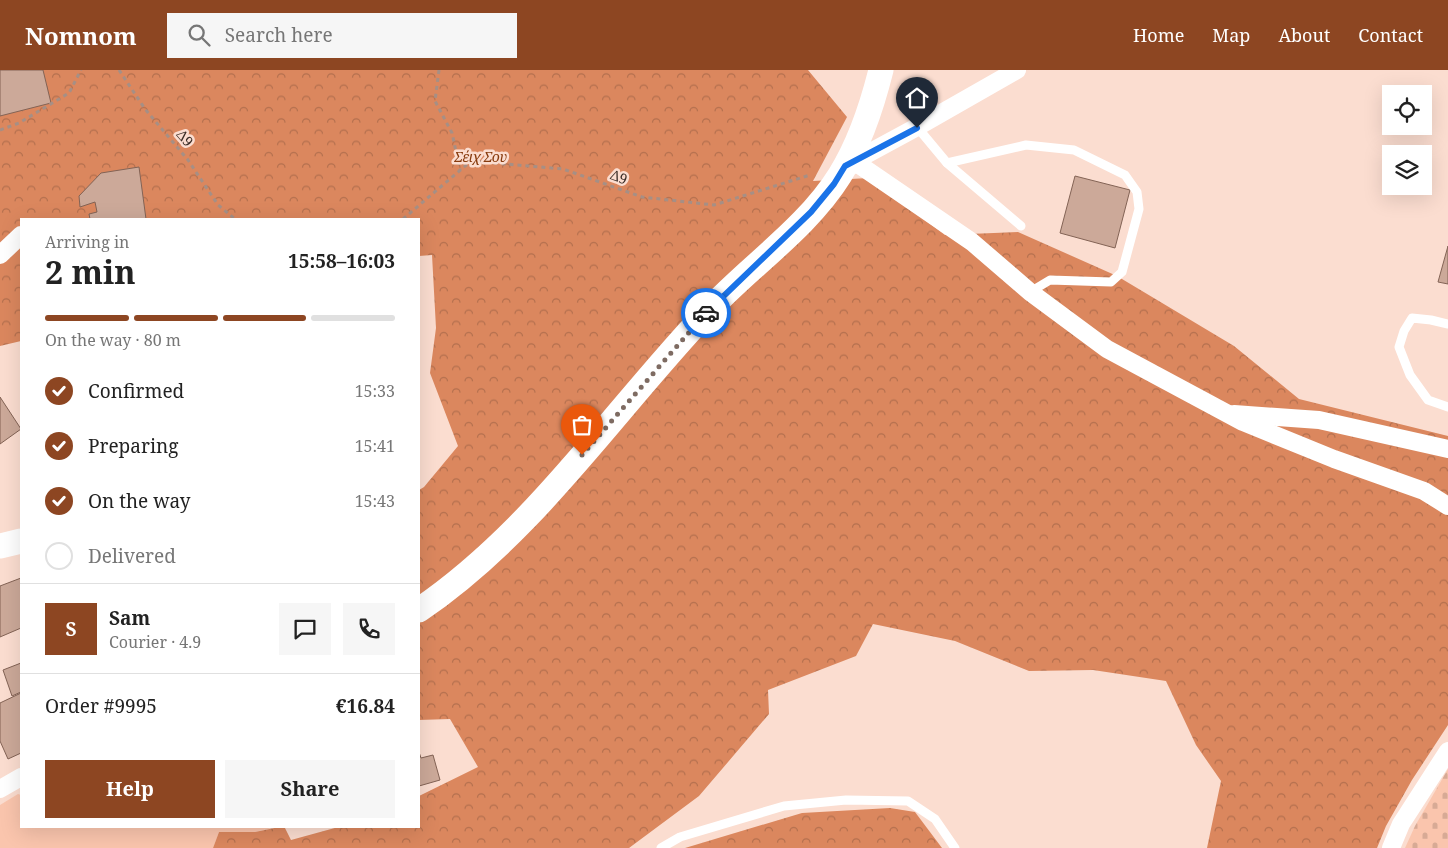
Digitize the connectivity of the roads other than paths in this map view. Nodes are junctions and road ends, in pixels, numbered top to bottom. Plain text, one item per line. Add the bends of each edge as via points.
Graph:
1 (881, 70) edge
2 (1017, 70) edge
3 (917, 128) junction
4 (947, 163) junction
5 (845, 166) junction
6 (1021, 226) dead end
7 (20, 236) edge
8 (0, 255) edge
9 (1030, 292) junction
10 (1448, 324) edge
11 (1448, 407) edge
12 (1224, 413) junction
13 (1448, 449) edge
14 (1448, 506) edge
15 (20, 541) edge
16 (0, 546) edge
17 (420, 609) edge
18 (1448, 750) edge
19 (20, 778) edge
20 (0, 789) edge
21 (661, 848) edge
22 (955, 848) edge
23 (1391, 848) edge

1 - 5 main road via 868,116
2 - 3 street
3 - 4 lane
3 - 5 street
4 - 6 lane
4 - 9 lane via 1026,145 1074,150 1125,175 1137,192 1139,209 1122,272 1111,282 1050,280
5 - 9 street via 858,164 972,242
5 - 17 main road via 811,212 687,333 546,498 477,565
7 - 8 street
9 - 12 street via 1107,349
10 - 11 lane via 1412,318 1400,347 1410,375 1428,400
12 - 13 street via 1319,420
12 - 14 street via 1424,491
15 - 16 main road
18 - 23 street via 1401,824
19 - 20 street
21 - 22 lane via 680,837 784,806 846,800 908,801 935,819

